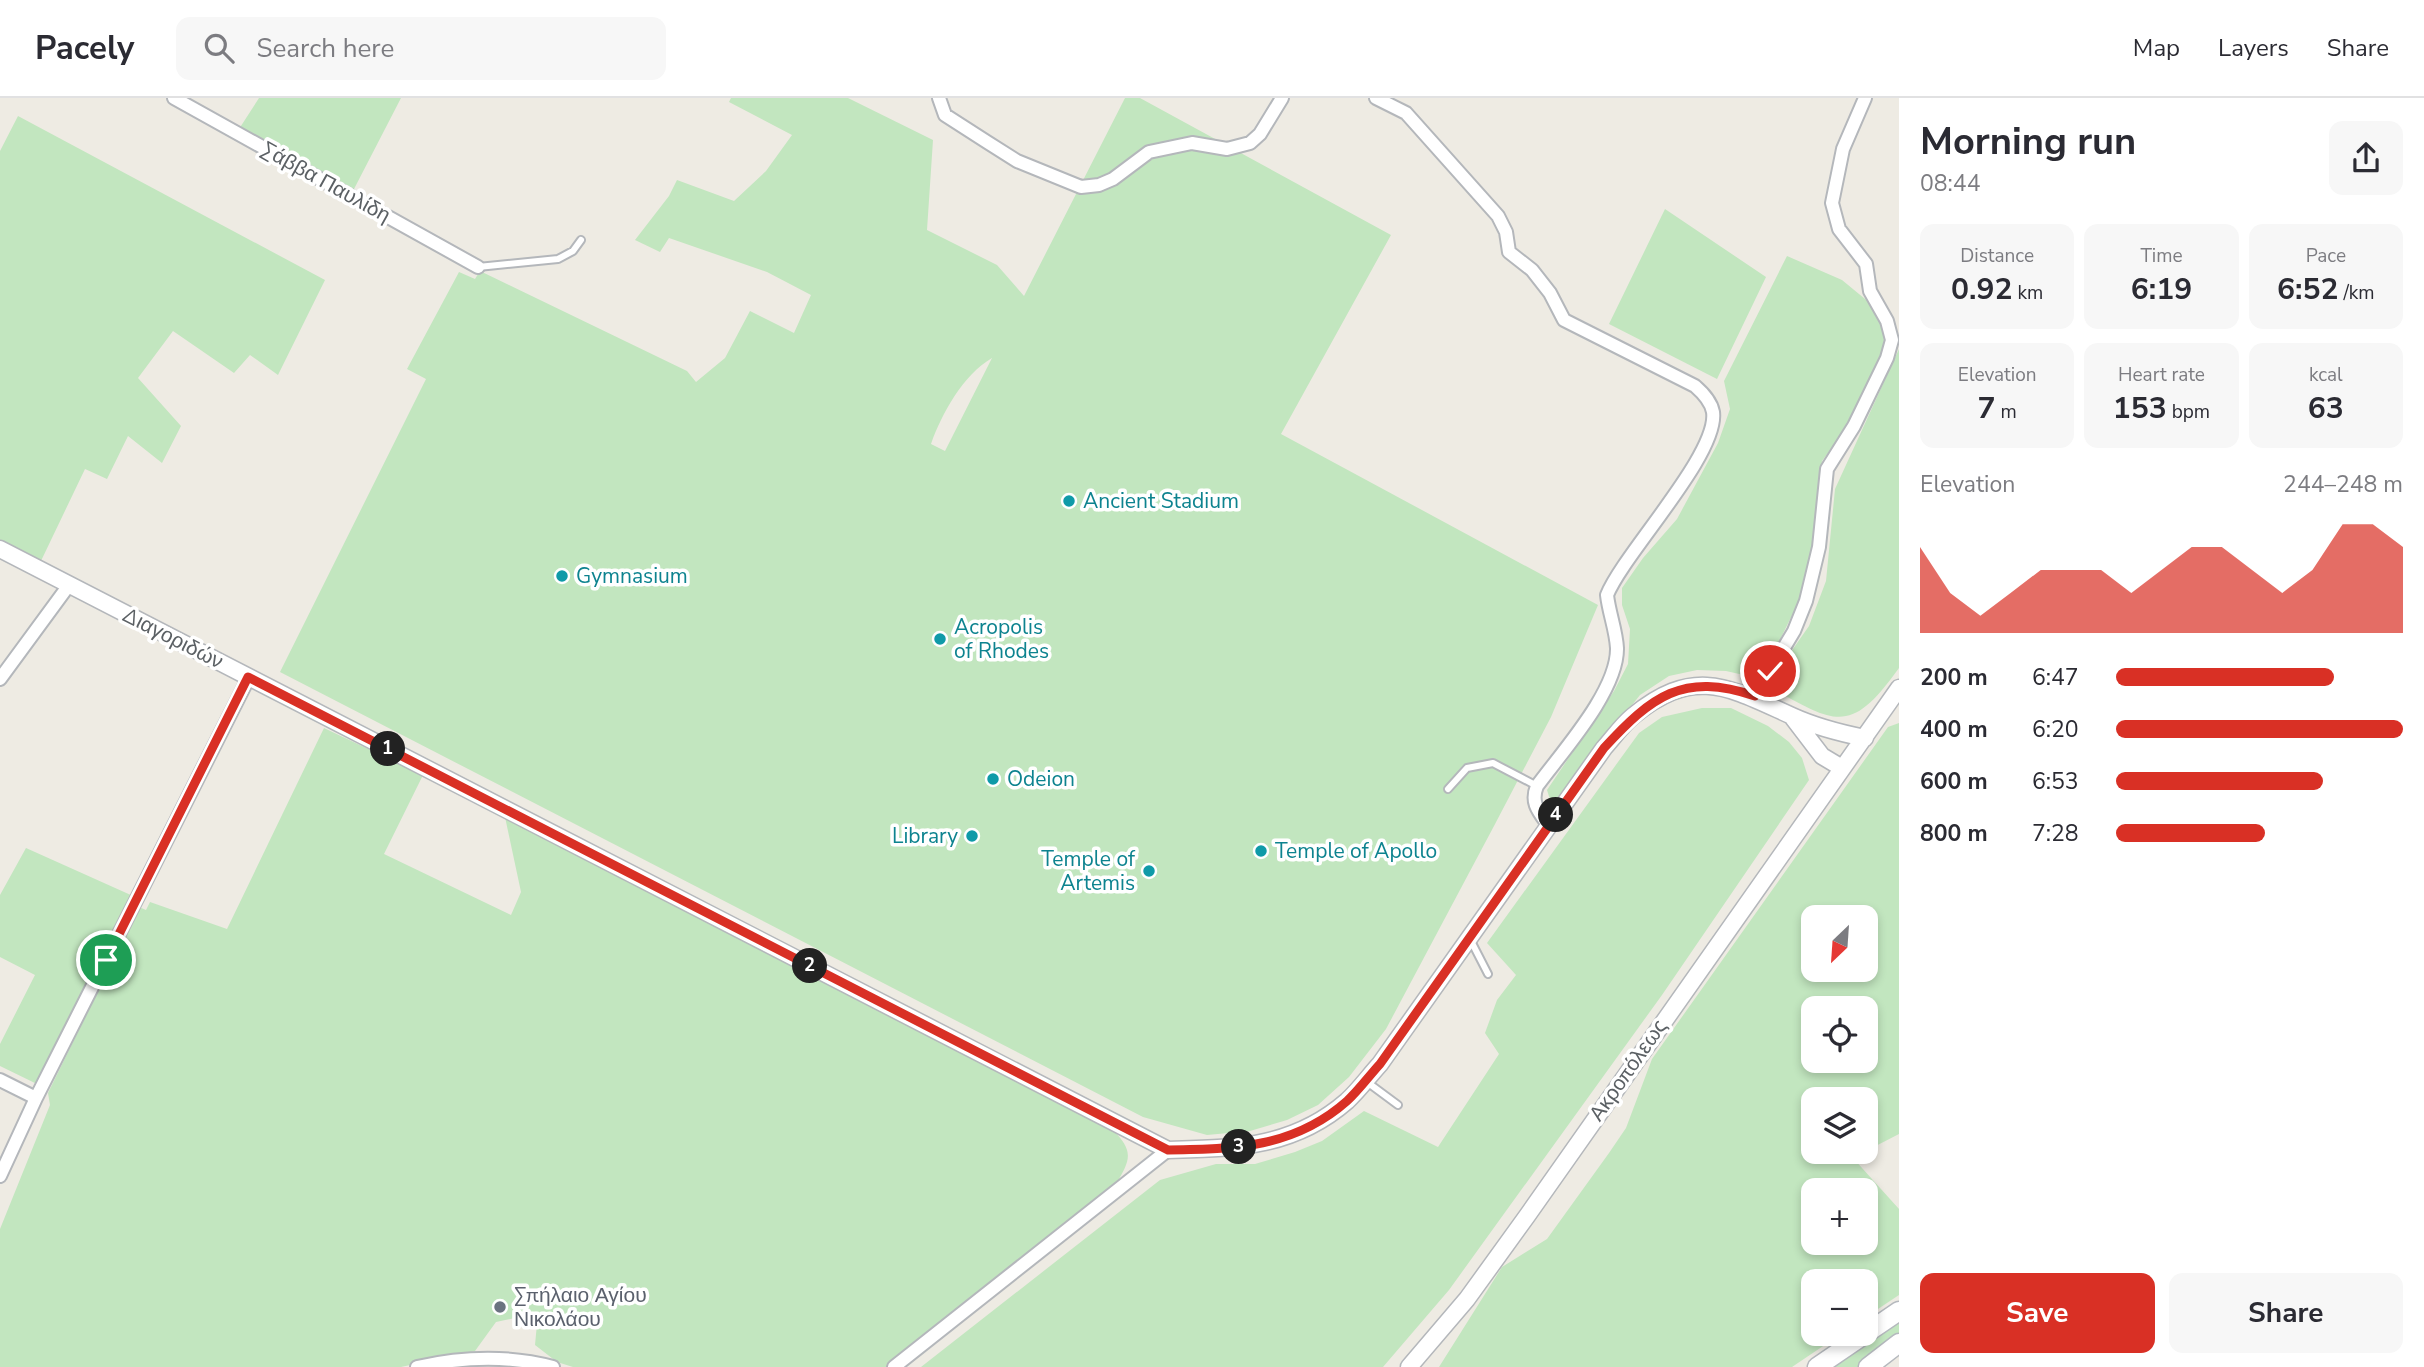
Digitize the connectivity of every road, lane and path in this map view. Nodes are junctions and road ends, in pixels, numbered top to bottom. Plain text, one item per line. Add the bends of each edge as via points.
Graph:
1 (174, 98) edge
2 (939, 98) edge
3 (1282, 98) edge
4 (1376, 98) edge
5 (1865, 98) edge
6 (581, 240) dead end
7 (478, 267) joint
8 (0, 549) edge
9 (69, 585) junction
10 (248, 677) junction
11 (0, 679) edge
12 (1899, 688) edge
13 (1755, 696) junction
14 (1791, 716) junction
15 (1865, 738) junction
16 (1842, 768) junction
17 (1537, 786) junction
18 (1448, 789) dead end
19 (1549, 826) junction
20 (1470, 939) junction
21 (1488, 974) dead end
22 (0, 1080) edge
23 (1365, 1081) junction
24 (36, 1098) junction
25 (1398, 1105) dead end
26 (1168, 1150) junction
27 (0, 1176) edge
28 (1899, 1311) edge
29 (1899, 1343) edge
30 (417, 1367) edge
31 (553, 1367) edge
32 (894, 1367) edge
33 (1409, 1367) edge
34 (1816, 1367) edge
35 (1868, 1367) edge

1 - 7 street, Σάββα Παυλίδη
2 - 3 street via 945,115 1017,161 1081,187 1113,178 1149,152 1192,143 1227,149 1250,143
4 - 17 street via 1406,113 1498,216 1509,252 1532,270 1564,320 1695,386 1713,413 1708,438 1665,512 1607,595 1617,650 1612,673 1597,704
5 - 13 street via 1843,149 1832,203 1839,229 1866,264 1870,291 1892,340 1854,426 1828,469 1819,547 1806,601 1794,631
6 - 7 lane via 558,260
8 - 9 street, Διαγοριδών
9 - 10 street, Διαγοριδών
9 - 11 street
10 - 24 street
10 - 26 street, Διαγοριδών
12 - 15 street, Ακροπόλεως
13 - 14 street
13 - 19 street via 1727,687 1702,686 1661,696 1630,718 1604,748
14 - 15 street
14 - 16 street via 1822,756
15 - 16 street, Ακροπόλεως
16 - 33 street, Ακροπόλεως via 1482,1278
17 - 18 lane via 1493,763 1467,768
17 - 19 street via 1535,806
19 - 20 street
20 - 21 lane
20 - 23 street
22 - 24 street
23 - 25 lane
23 - 26 street via 1325,1116 1277,1141
24 - 27 street
26 - 32 street
28 - 34 main road
29 - 35 main road
30 - 31 street via 486,1358

